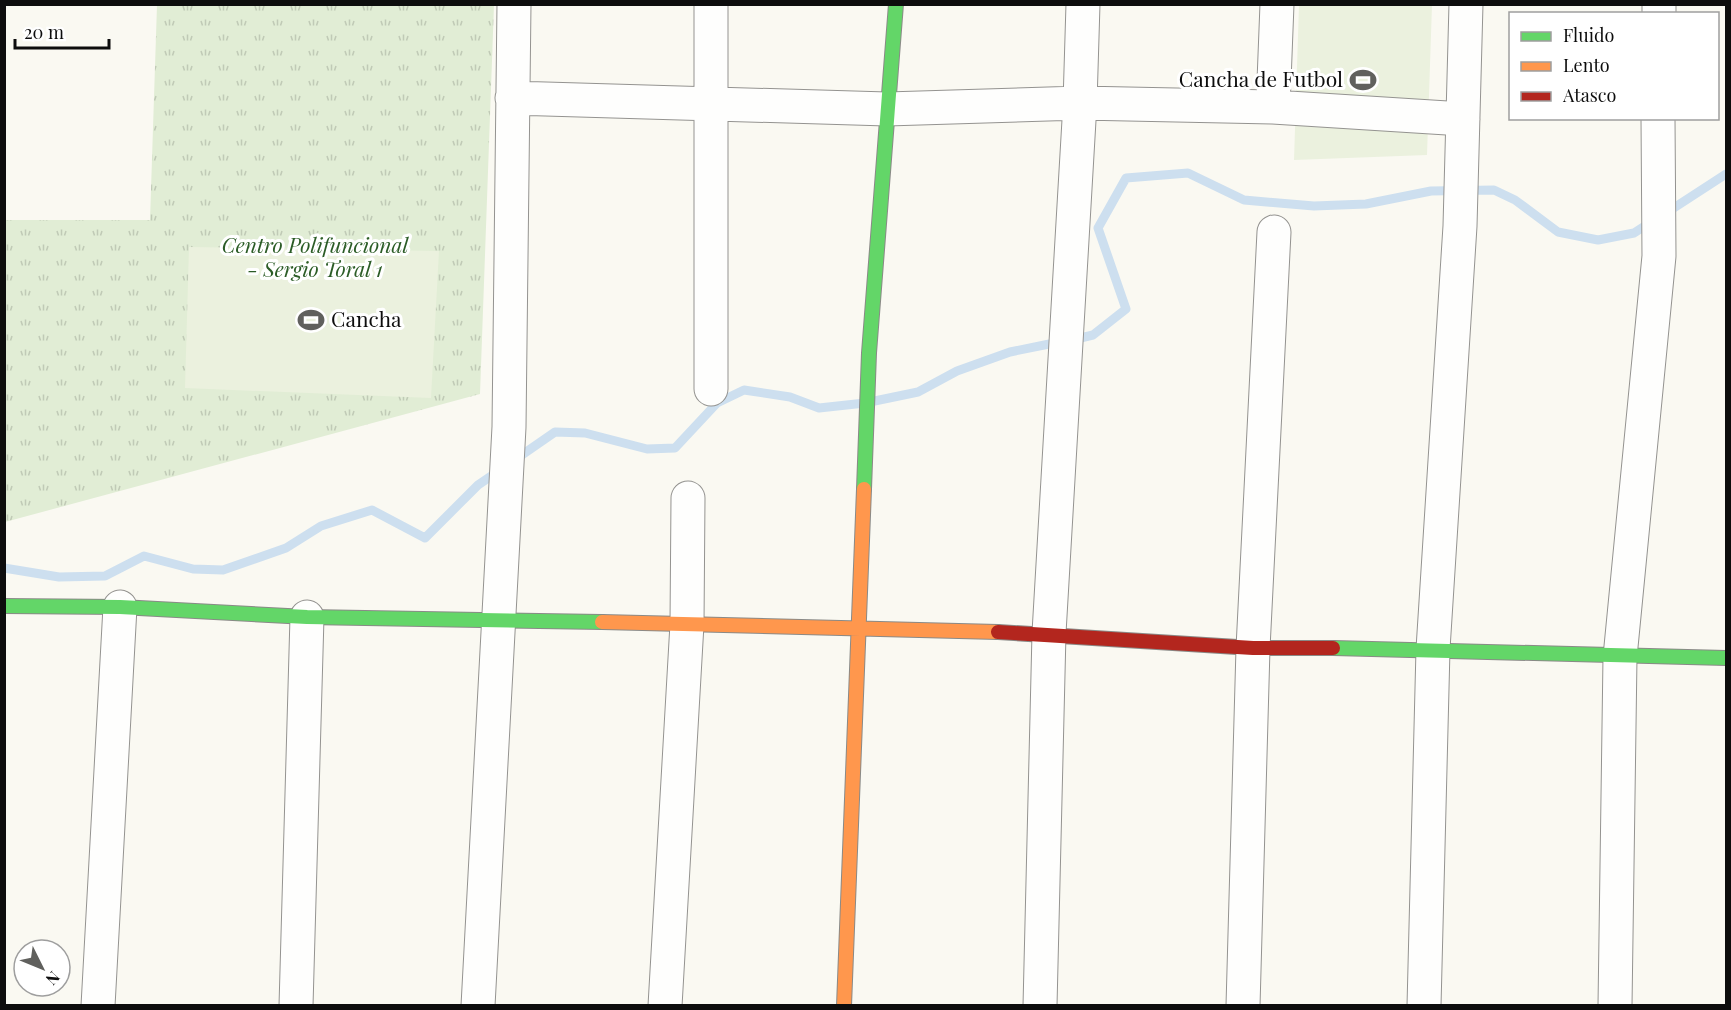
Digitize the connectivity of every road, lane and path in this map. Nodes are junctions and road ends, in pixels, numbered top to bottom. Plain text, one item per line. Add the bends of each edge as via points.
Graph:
1 (514, 4) edge
2 (711, 4) edge
3 (896, 4) edge
4 (1083, 4) edge
5 (1277, 4) edge
6 (1466, 4) edge
7 (512, 98) junction
8 (1080, 103) junction
9 (711, 104) junction
10 (1273, 107) junction
11 (887, 109) junction
12 (1463, 119) junction
13 (1658, 120) edge
14 (1274, 232) dead end
15 (711, 389) dead end
16 (688, 498) dead end
17 (4, 606) edge
18 (120, 607) junction
19 (308, 617) junction
20 (500, 619) junction
21 (687, 624) junction
22 (856, 628) junction
23 (1049, 633) junction
24 (1253, 648) junction
25 (1433, 649) junction
26 (1620, 657) junction
27 (1726, 658) edge
28 (98, 1005) edge
29 (296, 1005) edge
30 (477, 1005) edge
31 (665, 1005) edge
32 (844, 1005) edge
33 (1040, 1005) edge
34 (1243, 1005) edge
35 (1424, 1005) edge
36 (1615, 1005) edge

1 - 7 street
2 - 9 street
3 - 11 street
4 - 8 street
5 - 10 street
6 - 12 street
7 - 9 street
7 - 20 street via 509,428
8 - 10 street
8 - 11 street
8 - 23 street
9 - 11 street
9 - 15 street
10 - 12 street
11 - 22 street via 868,353
12 - 25 street via 1460,226
13 - 26 street via 1659,256
14 - 24 street
16 - 21 street
17 - 18 street
18 - 19 street
18 - 28 street
19 - 20 street
19 - 29 street
20 - 21 street
20 - 30 street
21 - 22 street
21 - 31 street
22 - 23 street
22 - 32 street
23 - 24 street
23 - 33 street
24 - 25 street
24 - 34 street
25 - 26 street
25 - 35 street
26 - 27 street
26 - 36 street

